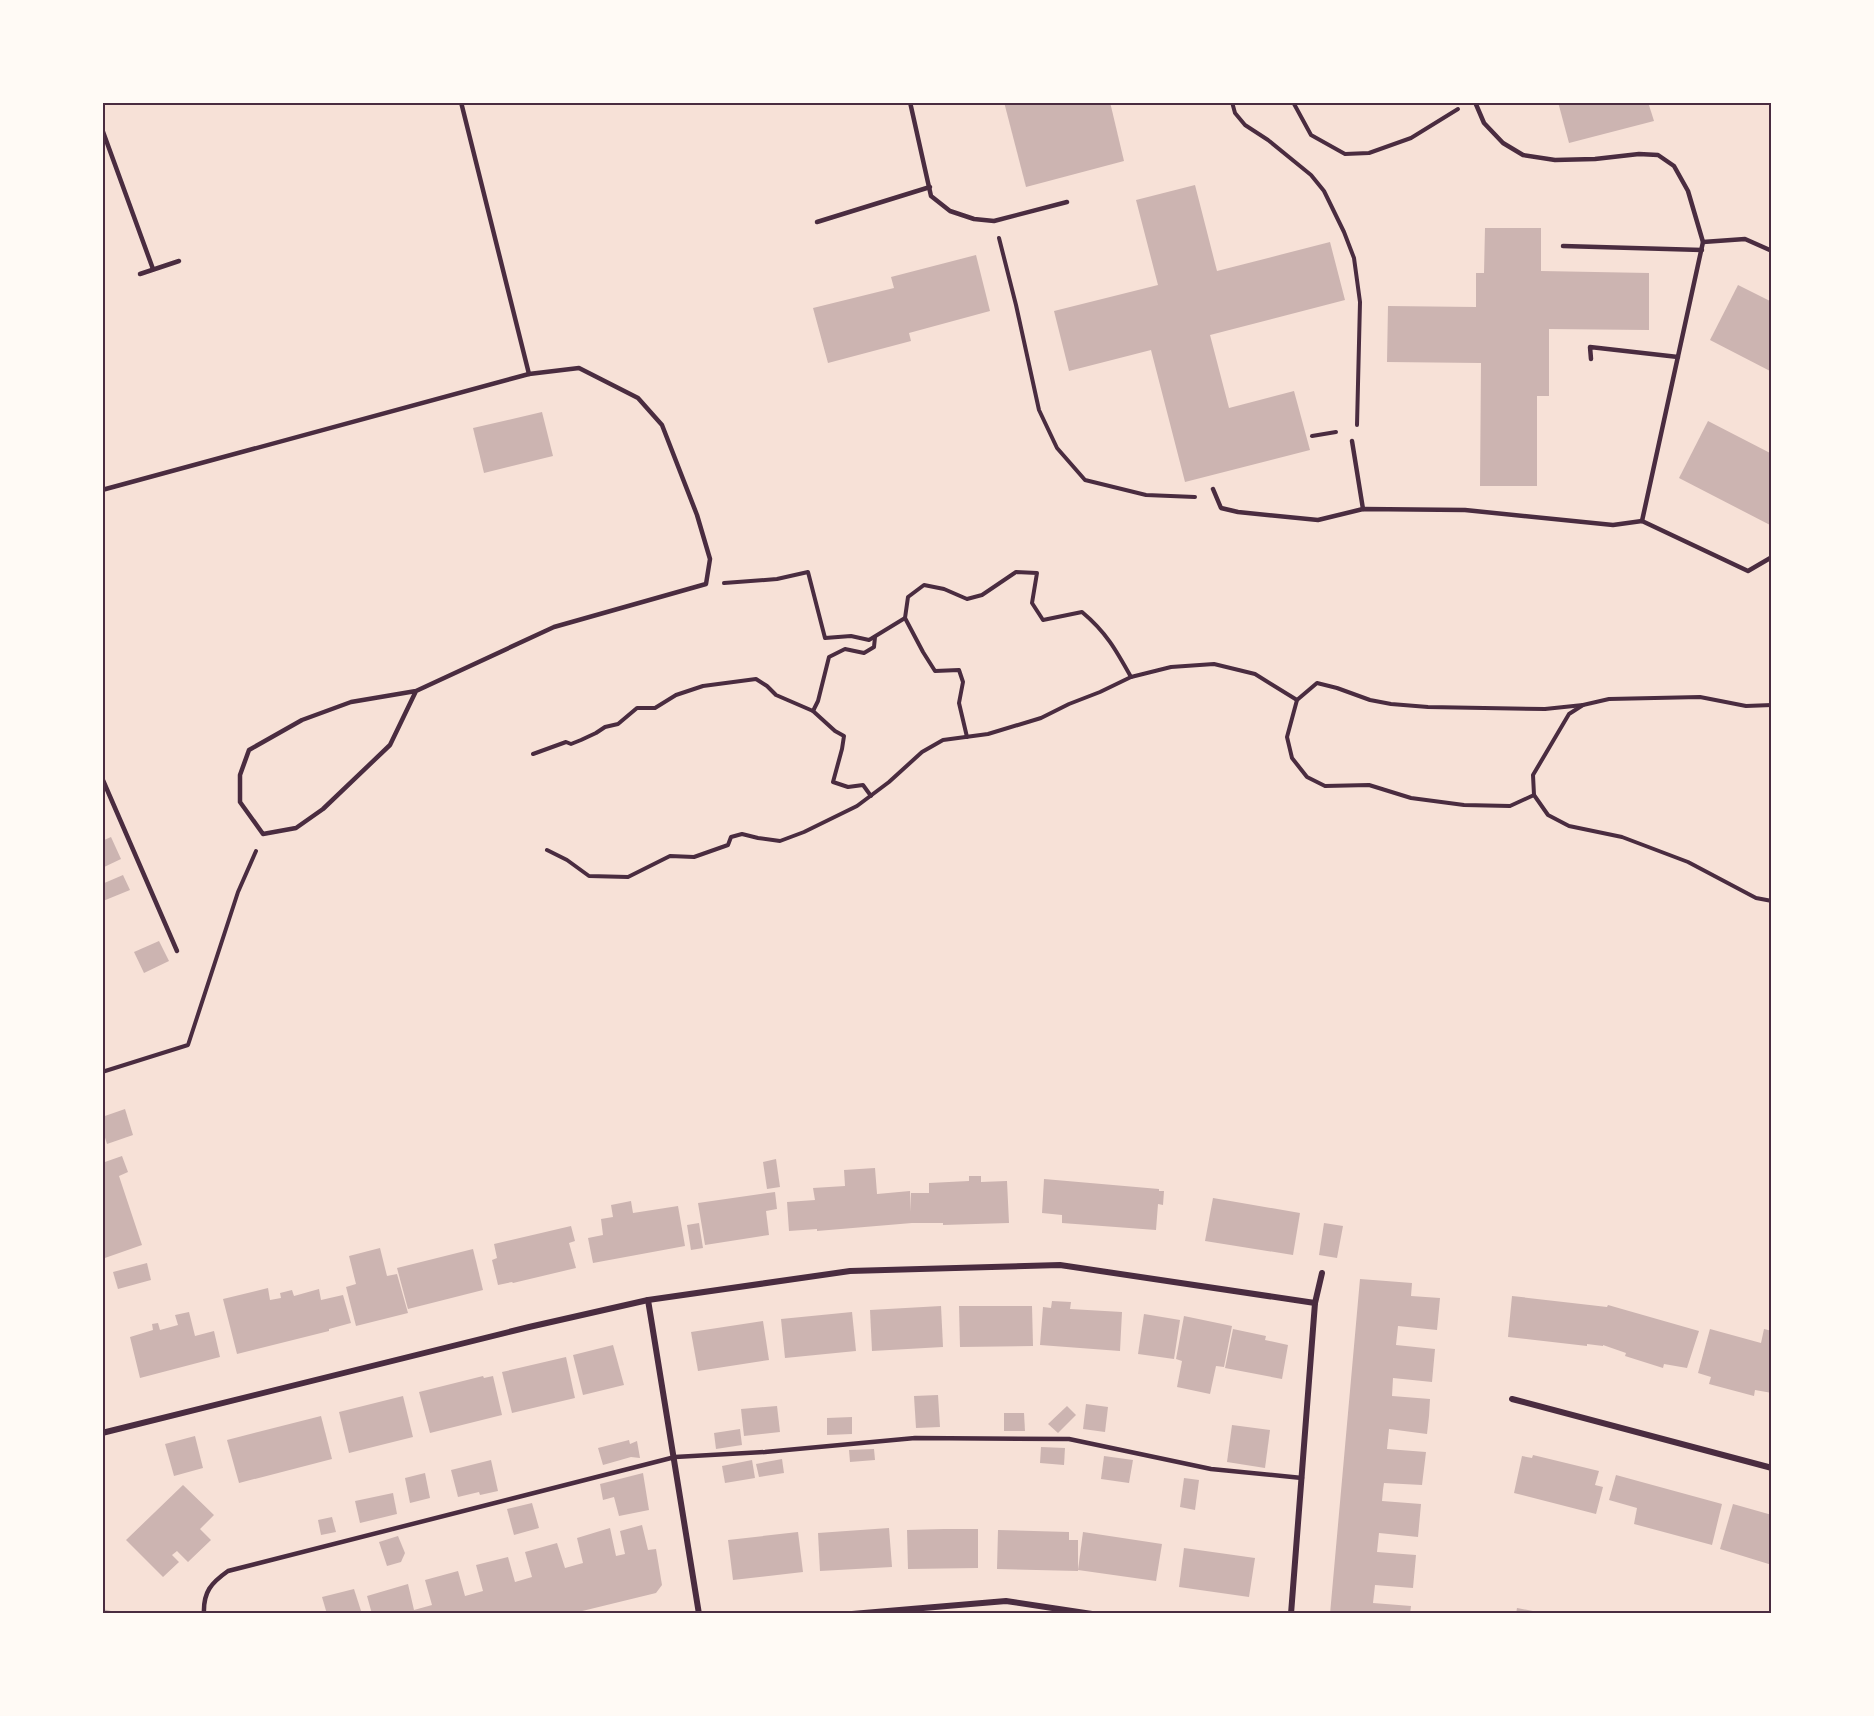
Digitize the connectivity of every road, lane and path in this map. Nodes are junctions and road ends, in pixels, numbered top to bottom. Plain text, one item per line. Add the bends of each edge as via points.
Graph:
1 (461, 102) edge
2 (910, 102) edge
3 (1232, 102) edge
4 (1293, 102) edge
5 (1475, 102) edge
6 (1461, 108) dead end
7 (102, 129) edge
8 (930, 187) junction
9 (1067, 202) dead end
10 (994, 221) junction
11 (817, 222) dead end
12 (1703, 242) junction
13 (1563, 246) dead end
14 (1702, 250) junction
15 (1772, 251) edge
16 (179, 261) dead end
17 (153, 270) junction
18 (140, 274) dead end
19 (1678, 357) junction
20 (1591, 359) dead end
21 (529, 374) junction
22 (1353, 441) joint
23 (1213, 489) dead end
24 (102, 490) edge
25 (1217, 497) junction
26 (1363, 509) junction
27 (1642, 521) junction
28 (1772, 557) edge
29 (706, 584) junction
30 (905, 618) junction
31 (875, 636) junction
32 (1131, 676) junction
33 (416, 691) junction
34 (1297, 700) junction
35 (1583, 705) junction
36 (1772, 705) edge
37 (813, 711) junction
38 (967, 737) junction
39 (533, 754) dead end
40 (102, 778) edge
41 (1534, 795) junction
42 (870, 796) junction
43 (263, 834) junction
44 (547, 850) dead end
45 (1772, 901) edge
46 (177, 951) dead end
47 (102, 1072) edge
48 (1322, 1273) dead end
49 (648, 1300) junction
50 (1315, 1303) junction
51 (1512, 1399) dead end
52 (102, 1433) edge
53 (675, 1457) junction
54 (1772, 1468) edge
55 (1302, 1478) junction
56 (204, 1614) edge
57 (699, 1614) edge
58 (852, 1614) edge
59 (1092, 1614) edge
60 (1291, 1614) edge

1 - 21 lane
2 - 8 lane
3 - 22 path via 1235,113 1245,124 1311,175 1323,191 1354,258 1360,302 1357,429
4 - 6 path via 1311,135 1345,154 1368,153 1411,138
5 - 12 lane via 1484,123 1503,143 1523,155 1555,160 1658,155 1674,166 1688,191
7 - 17 lane
8 - 10 lane via 931,196 950,211
8 - 11 lane
9 - 10 lane
10 - 25 path via 1039,410 1057,448 1085,480 1146,495
12 - 14 lane
12 - 15 lane via 1745,239
13 - 14 lane
14 - 19 lane
16 - 17 lane
17 - 18 lane
19 - 20 lane via 1590,347
19 - 27 lane
21 - 24 lane
21 - 29 lane via 579,368 638,398 662,425 710,559
22 - 26 lane
23 - 25 lane
25 - 26 lane via 1221,508 1238,512 1318,520
26 - 27 lane via 1465,510 1613,525
27 - 28 lane via 1748,571
29 - 31 path via 777,579 808,572 825,638 851,636 869,640
29 - 33 lane via 554,627
30 - 31 path
30 - 32 path via 908,597 924,585 967,599 982,595 1016,572 1037,573 1032,603 1043,620 1082,612 1112,642
30 - 38 path via 935,671 959,670 963,682 959,703
31 - 37 path via 874,647 864,653 845,649 829,657
32 - 34 path via 1171,667 1214,664 1255,674
32 - 38 path via 1041,718
33 - 43 lane via 390,745 323,809 296,828
33 - 43 lane via 351,702 302,720 249,750 240,775 240,802
34 - 35 path via 1317,683 1391,704 1545,709
34 - 41 path via 1287,737 1292,758 1307,777 1325,786 1369,785 1411,798 1464,805 1510,806
35 - 36 path via 1609,699 1700,697 1746,706
35 - 41 path via 1569,714 1533,775
37 - 39 path via 776,695 756,679 703,686 676,695 655,708 637,708 618,724 581,740
37 - 42 path via 844,736 833,782 848,787 863,785
38 - 42 path via 944,740 922,752
40 - 46 lane
41 - 45 path via 1548,815 1569,826 1622,837 1655,849 1756,898
42 - 44 path via 780,842 742,834 731,837 728,845 693,857 670,856 628,877 589,876
43 - 47 path via 238,892 188,1046
48 - 50 street
49 - 50 street via 850,1270 1060,1264
49 - 52 street
49 - 53 street
50 - 55 street
51 - 54 street
53 - 55 lane via 915,1438 1069,1439 1212,1469
53 - 56 lane via 228,1571 209,1588
53 - 57 street
55 - 60 street
58 - 59 street via 1006,1601

